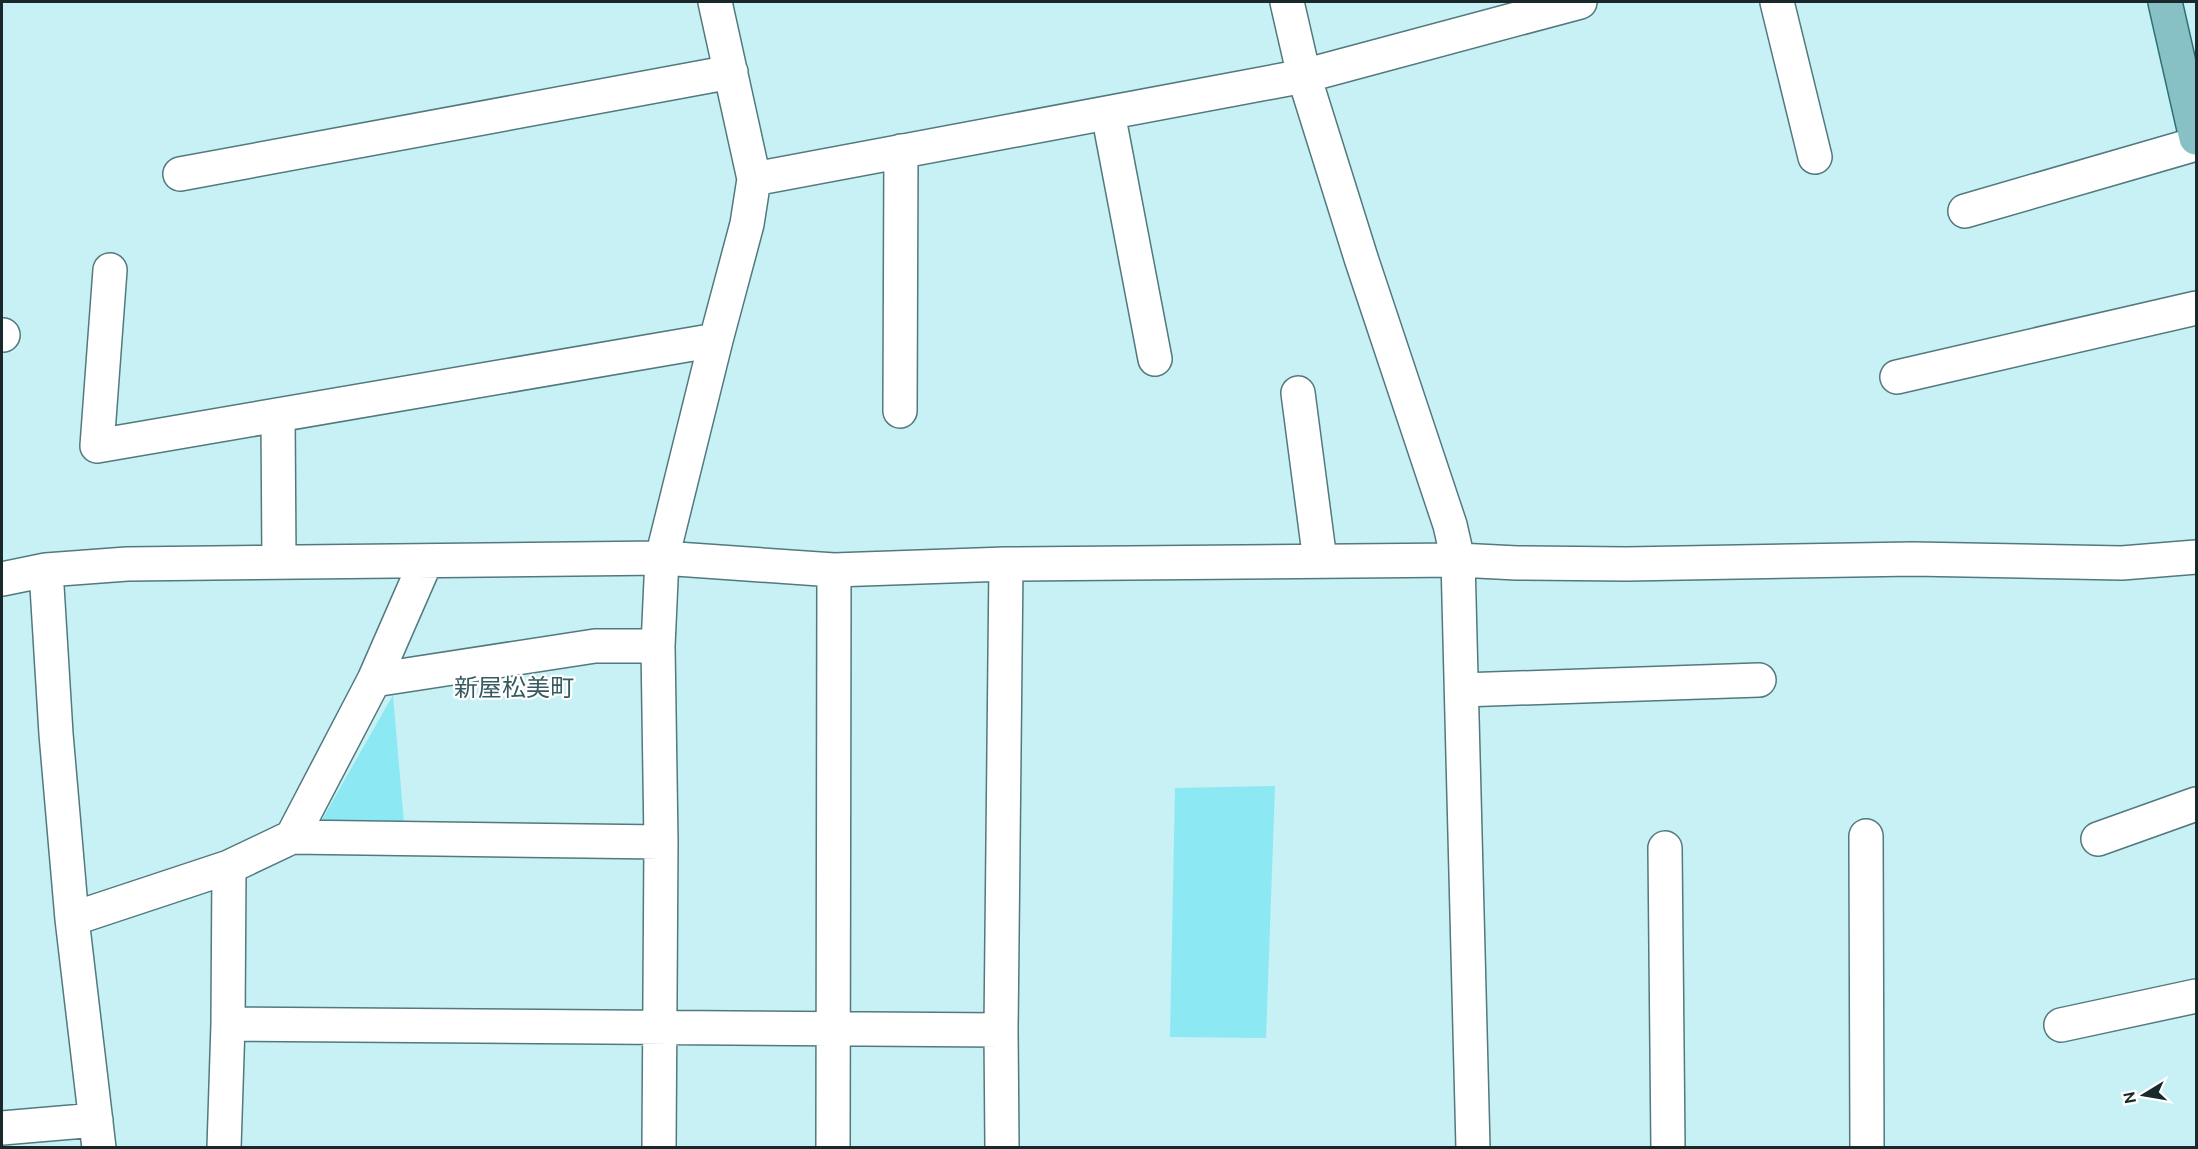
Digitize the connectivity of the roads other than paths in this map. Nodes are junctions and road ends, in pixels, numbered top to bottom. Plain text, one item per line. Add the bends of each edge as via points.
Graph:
1 (715, 2) edge
2 (1287, 2) edge
3 (1581, 2) edge
4 (1778, 2) edge
5 (2165, 2) edge
6 (731, 72) junction
7 (1304, 76) junction
8 (1108, 112) junction
9 (2196, 138) edge
10 (2196, 144) edge
11 (901, 151) junction
12 (1815, 157) dead end
13 (180, 174) dead end
14 (754, 179) junction
15 (1965, 211) dead end
16 (110, 270) dead end
17 (2196, 308) edge
18 (716, 340) junction
19 (1155, 359) dead end
20 (1897, 377) dead end
21 (1298, 393) dead end
22 (900, 411) dead end
23 (278, 415) junction
24 (2196, 557) edge
25 (662, 558) junction
26 (1458, 560) junction
27 (426, 561) junction
28 (1320, 561) junction
29 (279, 562) junction
30 (1006, 564) junction
31 (46, 570) junction
32 (834, 570) junction
33 (2, 579) edge
34 (658, 646) junction
35 (374, 680) junction
36 (1759, 680) dead end
37 (1462, 690) junction
38 (2196, 804) edge
39 (1866, 836) dead end
40 (292, 837) junction
41 (2098, 839) dead end
42 (661, 842) junction
43 (1665, 848) dead end
44 (229, 867) junction
45 (72, 920) junction
46 (2196, 996) edge
47 (228, 1024) junction
48 (2061, 1025) dead end
49 (659, 1028) junction
50 (833, 1029) junction
51 (1001, 1030) junction
52 (2, 1128) edge
53 (98, 1134) edge
54 (224, 1148) edge
55 (659, 1148) edge
56 (833, 1148) edge
57 (1002, 1148) edge
58 (1473, 1148) edge
59 (1668, 1148) edge
60 (1867, 1148) edge

1 - 6 street
2 - 7 street
3 - 7 street
4 - 12 street
5 - 9 main road
6 - 13 street
6 - 14 street
7 - 8 street
7 - 26 street
8 - 11 street
8 - 19 street
10 - 15 street
11 - 14 street
11 - 22 street
14 - 18 street via 747,224
16 - 23 street via 97,446
17 - 20 street
18 - 23 street
18 - 25 street
21 - 28 street
23 - 29 street
24 - 26 street via 2122,563 1913,559 1627,564
25 - 27 street
25 - 32 street
25 - 34 street
26 - 28 street
26 - 37 street
27 - 29 street
27 - 35 street
28 - 30 street
29 - 31 street via 128,564
30 - 32 street
30 - 51 street
31 - 33 street
31 - 45 street
32 - 50 street
34 - 35 street via 594,646
34 - 42 street
35 - 40 street
36 - 37 street
37 - 58 street
38 - 41 street
39 - 60 street
40 - 42 street
40 - 44 street
42 - 49 street
43 - 59 street
44 - 45 street
44 - 47 street
45 - 53 street
46 - 48 street
47 - 49 street
47 - 54 street
49 - 50 street
49 - 55 street
50 - 51 street
50 - 56 street
51 - 57 street
52 - 53 street

